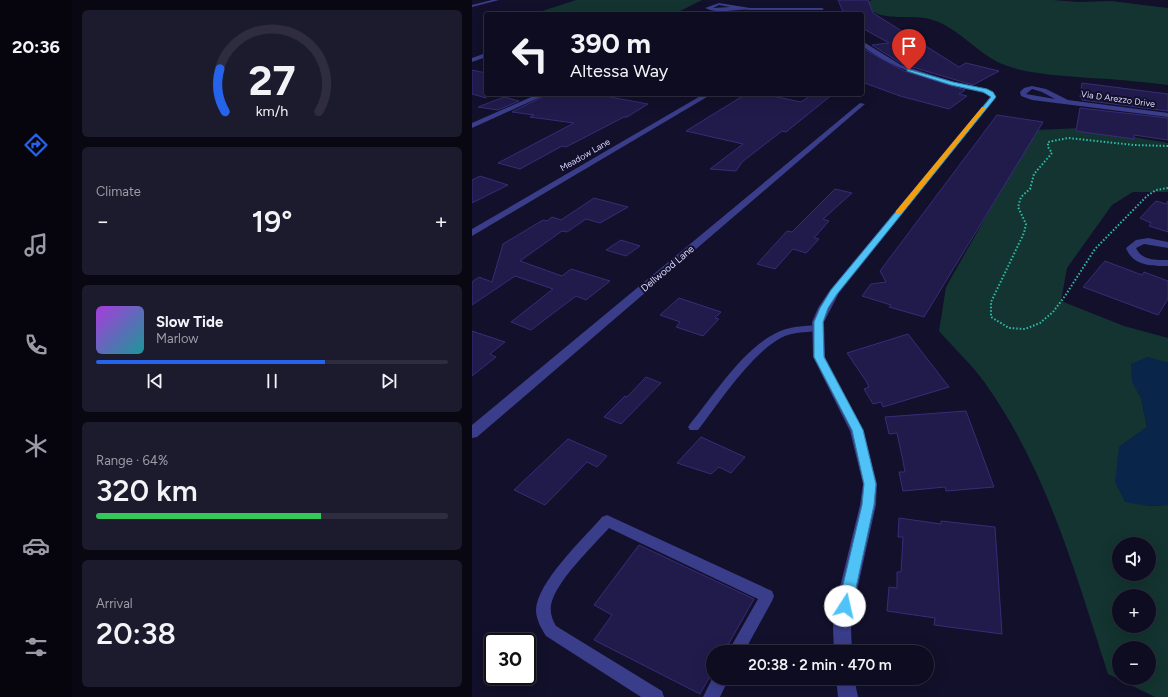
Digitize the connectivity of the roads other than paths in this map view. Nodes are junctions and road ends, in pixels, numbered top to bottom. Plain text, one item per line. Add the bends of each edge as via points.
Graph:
1 (497, 0) edge
2 (822, 3) dead end
3 (472, 6) edge
4 (737, 8) junction
5 (824, 12) edge
6 (864, 44) edge
7 (484, 56) edge
8 (472, 60) edge
9 (540, 96) edge
10 (706, 96) edge
11 (1066, 102) junction
12 (862, 104) dead end
13 (1168, 115) edge
14 (472, 126) edge
15 (472, 233) edge
16 (1168, 245) edge
17 (1168, 263) edge
18 (818, 328) junction
19 (694, 427) dead end
20 (472, 432) edge
21 (740, 645) edge
22 (843, 645) edge
23 (717, 685) edge
24 (846, 685) edge
25 (656, 697) edge
26 (711, 697) edge
27 (848, 697) edge

1 - 3 lane
2 - 5 street
4 - 4 street via 719,4 707,8 718,10
4 - 5 street
6 - 18 street via 898,66 952,84 985,90 993,97 834,292 824,308
7 - 8 street
9 - 14 street
10 - 15 street, Meadow Lane
11 - 11 street, Via D Arezzo Drive via 1048,90 1039,88 1029,88 1022,93 1032,98
11 - 13 street, Via D Arezzo Drive
12 - 20 street, Dellwood Lane
16 - 17 street via 1139,241 1131,248 1136,258 1152,263
18 - 19 lane via 796,329 780,335 755,352
18 - 22 street via 819,357 857,430 870,484 868,505 847,595 842,628
21 - 25 lane via 767,596 607,521 551,587 544,605 545,621 551,631
23 - 26 lane
24 - 27 street

